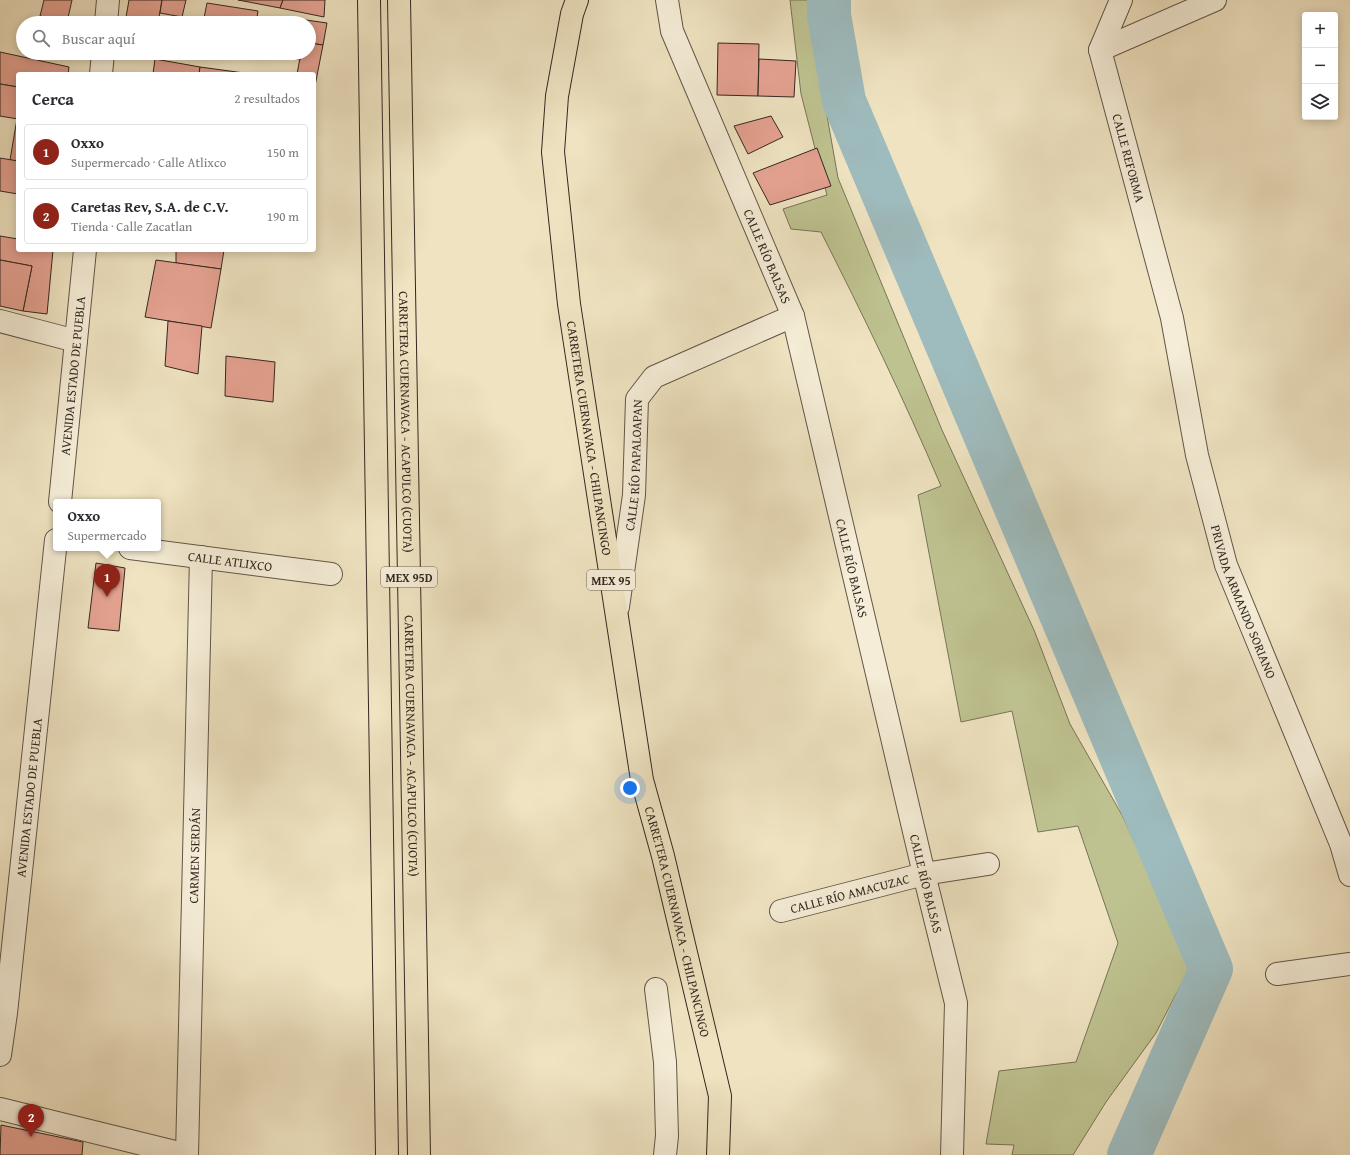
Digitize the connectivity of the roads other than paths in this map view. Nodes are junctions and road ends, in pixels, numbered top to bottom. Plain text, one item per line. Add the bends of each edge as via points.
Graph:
1 (108, 0) edge
2 (369, 0) edge
3 (399, 0) edge
4 (577, 0) edge
5 (667, 0) edge
6 (1121, 0) edge
7 (1216, 0) edge
8 (107, 16) edge
9 (1100, 50) junction
10 (102, 60) edge
11 (101, 72) edge
12 (84, 252) edge
13 (793, 316) junction
14 (1172, 318) joint
15 (0, 321) edge
16 (76, 341) junction
17 (60, 499) edge
18 (55, 551) edge
19 (154, 551) edge
20 (201, 557) junction
21 (331, 574) dead end
22 (617, 614) junction
23 (988, 864) dead end
24 (924, 874) junction
25 (1350, 875) edge
26 (781, 911) dead end
27 (1350, 964) edge
28 (1277, 974) dead end
29 (656, 989) dead end
30 (0, 1055) edge
31 (0, 1109) edge
32 (187, 1155) edge
33 (387, 1155) edge
34 (420, 1155) edge
35 (664, 1155) edge
36 (718, 1155) edge
37 (952, 1155) edge

1 - 8 street
2 - 33 main road, MEX 95D
3 - 34 main road, CARRETERA CUERNAVACA - ACAPULCO (CUOTA) / MEX 95D
4 - 22 main road, CARRETERA CUERNAVACA - CHILPANCINGO / MEX 95 via 572,14 557,96 553,152 569,304
5 - 13 street, CALLE RÍO BALSAS via 672,31
6 - 9 street
7 - 9 street
9 - 14 street, CALLE REFORMA
10 - 11 street
12 - 16 street, AVENIDA ESTADO DE PUEBLA
13 - 22 street, CALLE RÍO PAPALOAPAN via 654,377 637,399 634,495
13 - 24 street, CALLE RÍO BALSAS
14 - 25 street, PRIVADA ARMANDO SORIANO via 1197,455 1226,565 1341,844
15 - 16 street
16 - 17 street, AVENIDA ESTADO DE PUEBLA
18 - 30 street, AVENIDA ESTADO DE PUEBLA
19 - 20 street, CALLE ATLIXCO
20 - 21 street, CALLE ATLIXCO
20 - 32 street, CARMEN SERDÁN
22 - 36 main road, CARRETERA CUERNAVACA - CHILPANCINGO / MEX 95 via 642,780 663,856 720,1096
23 - 24 street, CALLE RÍO AMACUZAC
24 - 26 street, CALLE RÍO AMACUZAC
24 - 37 street, CALLE RÍO BALSAS via 956,1003
27 - 28 street
29 - 35 street via 665,1062 668,1136
31 - 32 street

